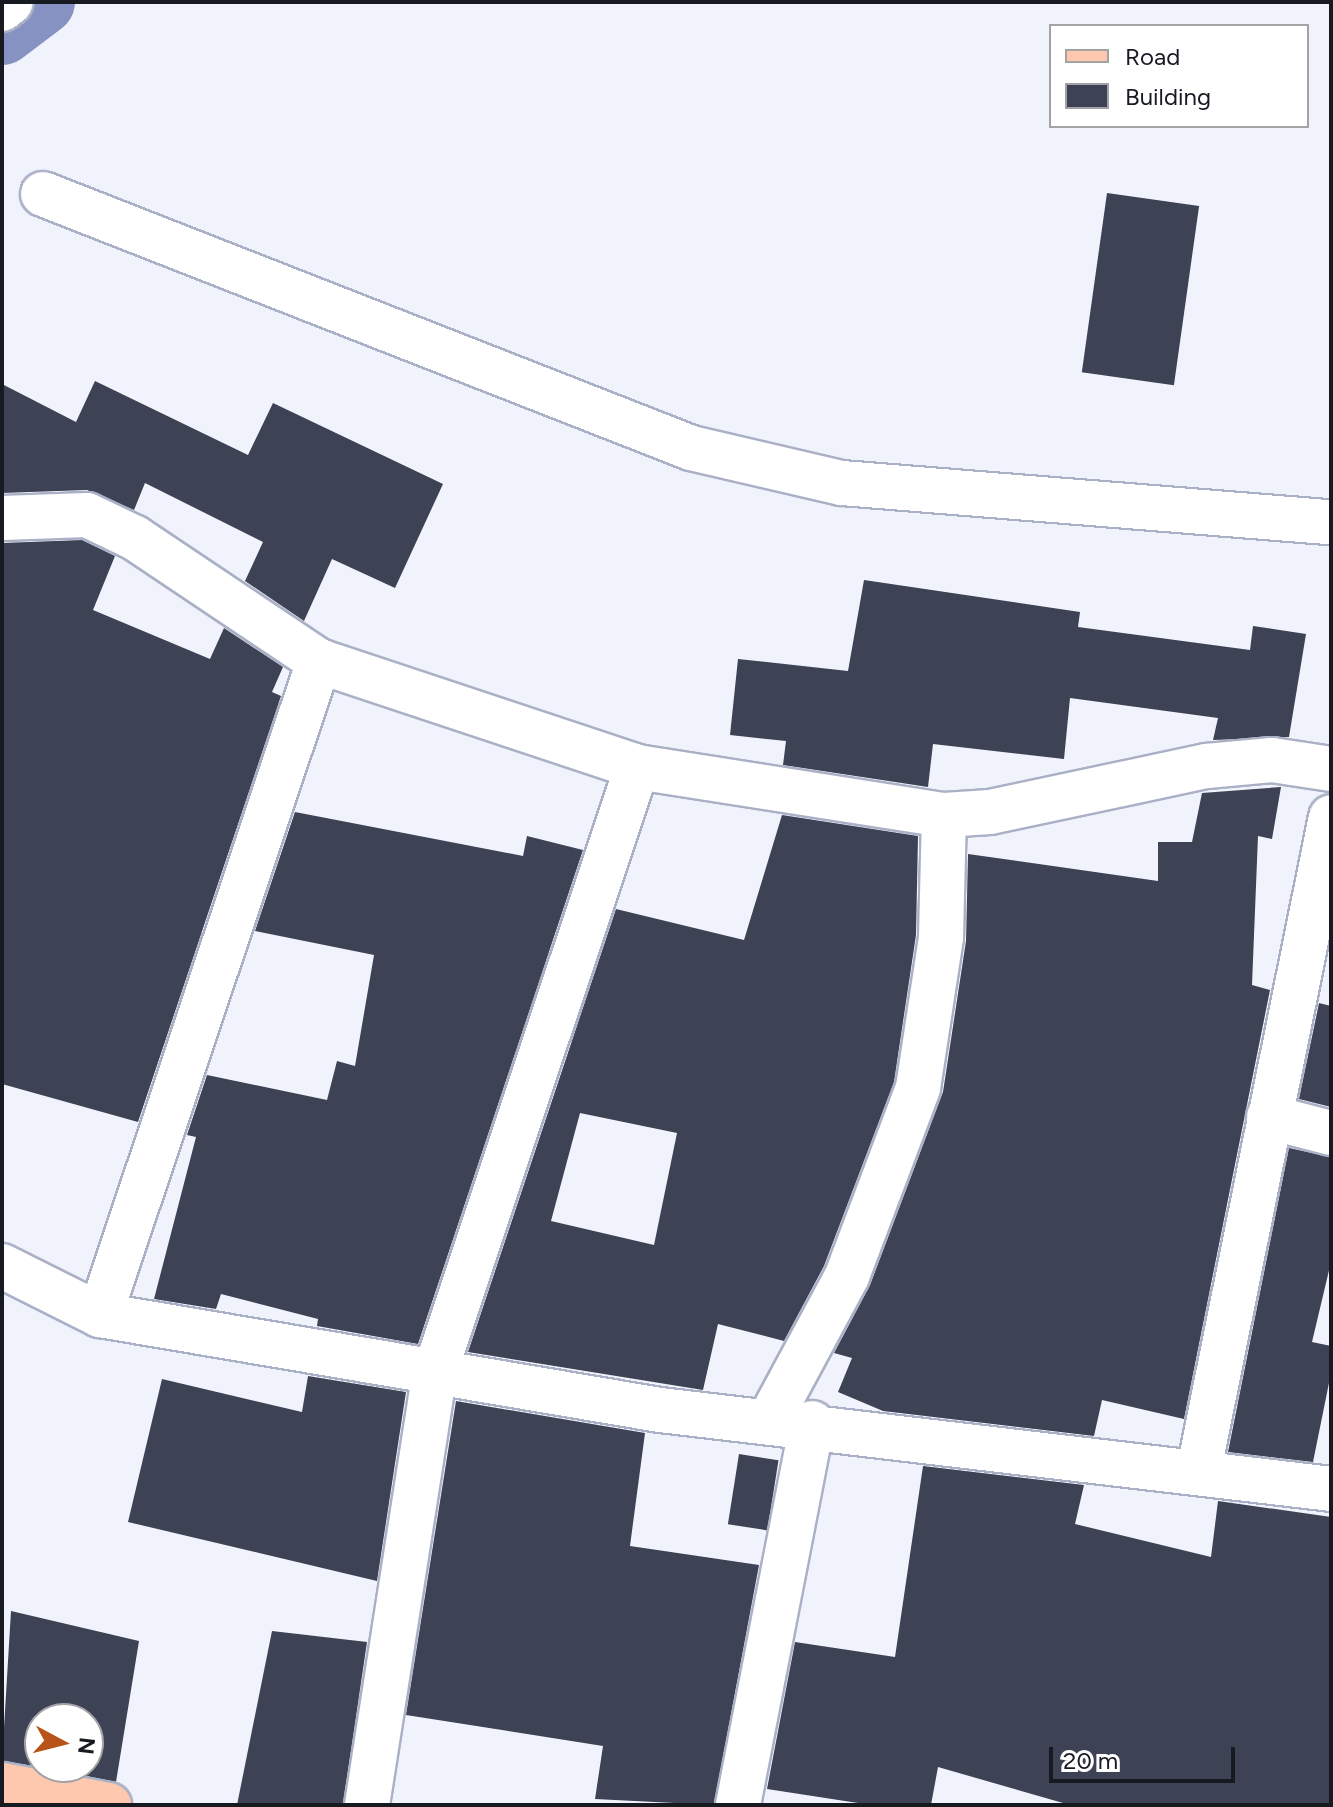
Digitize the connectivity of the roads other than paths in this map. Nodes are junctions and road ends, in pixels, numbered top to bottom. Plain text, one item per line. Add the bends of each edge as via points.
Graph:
1 (11, 2) edge
2 (2, 9) edge
3 (43, 194) dead end
4 (2, 518) edge
5 (1331, 522) edge
6 (319, 661) junction
7 (637, 767) junction
8 (1331, 769) edge
9 (944, 815) junction
10 (1331, 817) edge
11 (1269, 1117) junction
12 (1331, 1133) edge
13 (2, 1266) edge
14 (100, 1315) junction
15 (435, 1372) junction
16 (790, 1422) junction
17 (1199, 1469) junction
18 (1331, 1489) edge
19 (2, 1785) edge
20 (109, 1805) edge
21 (367, 1805) edge
22 (738, 1805) edge

1 - 2 street
3 - 5 street via 691,448 842,483
4 - 6 street via 87,515 135,538
6 - 7 street
6 - 14 street
7 - 9 street
7 - 15 street
8 - 9 street via 1272,760 1207,766 990,812
9 - 16 street via 941,937 918,1088
10 - 11 street
11 - 12 street
11 - 17 street
13 - 14 street
14 - 15 street
15 - 16 street
15 - 21 street
16 - 17 street
16 - 22 street
17 - 18 street
19 - 20 main road

